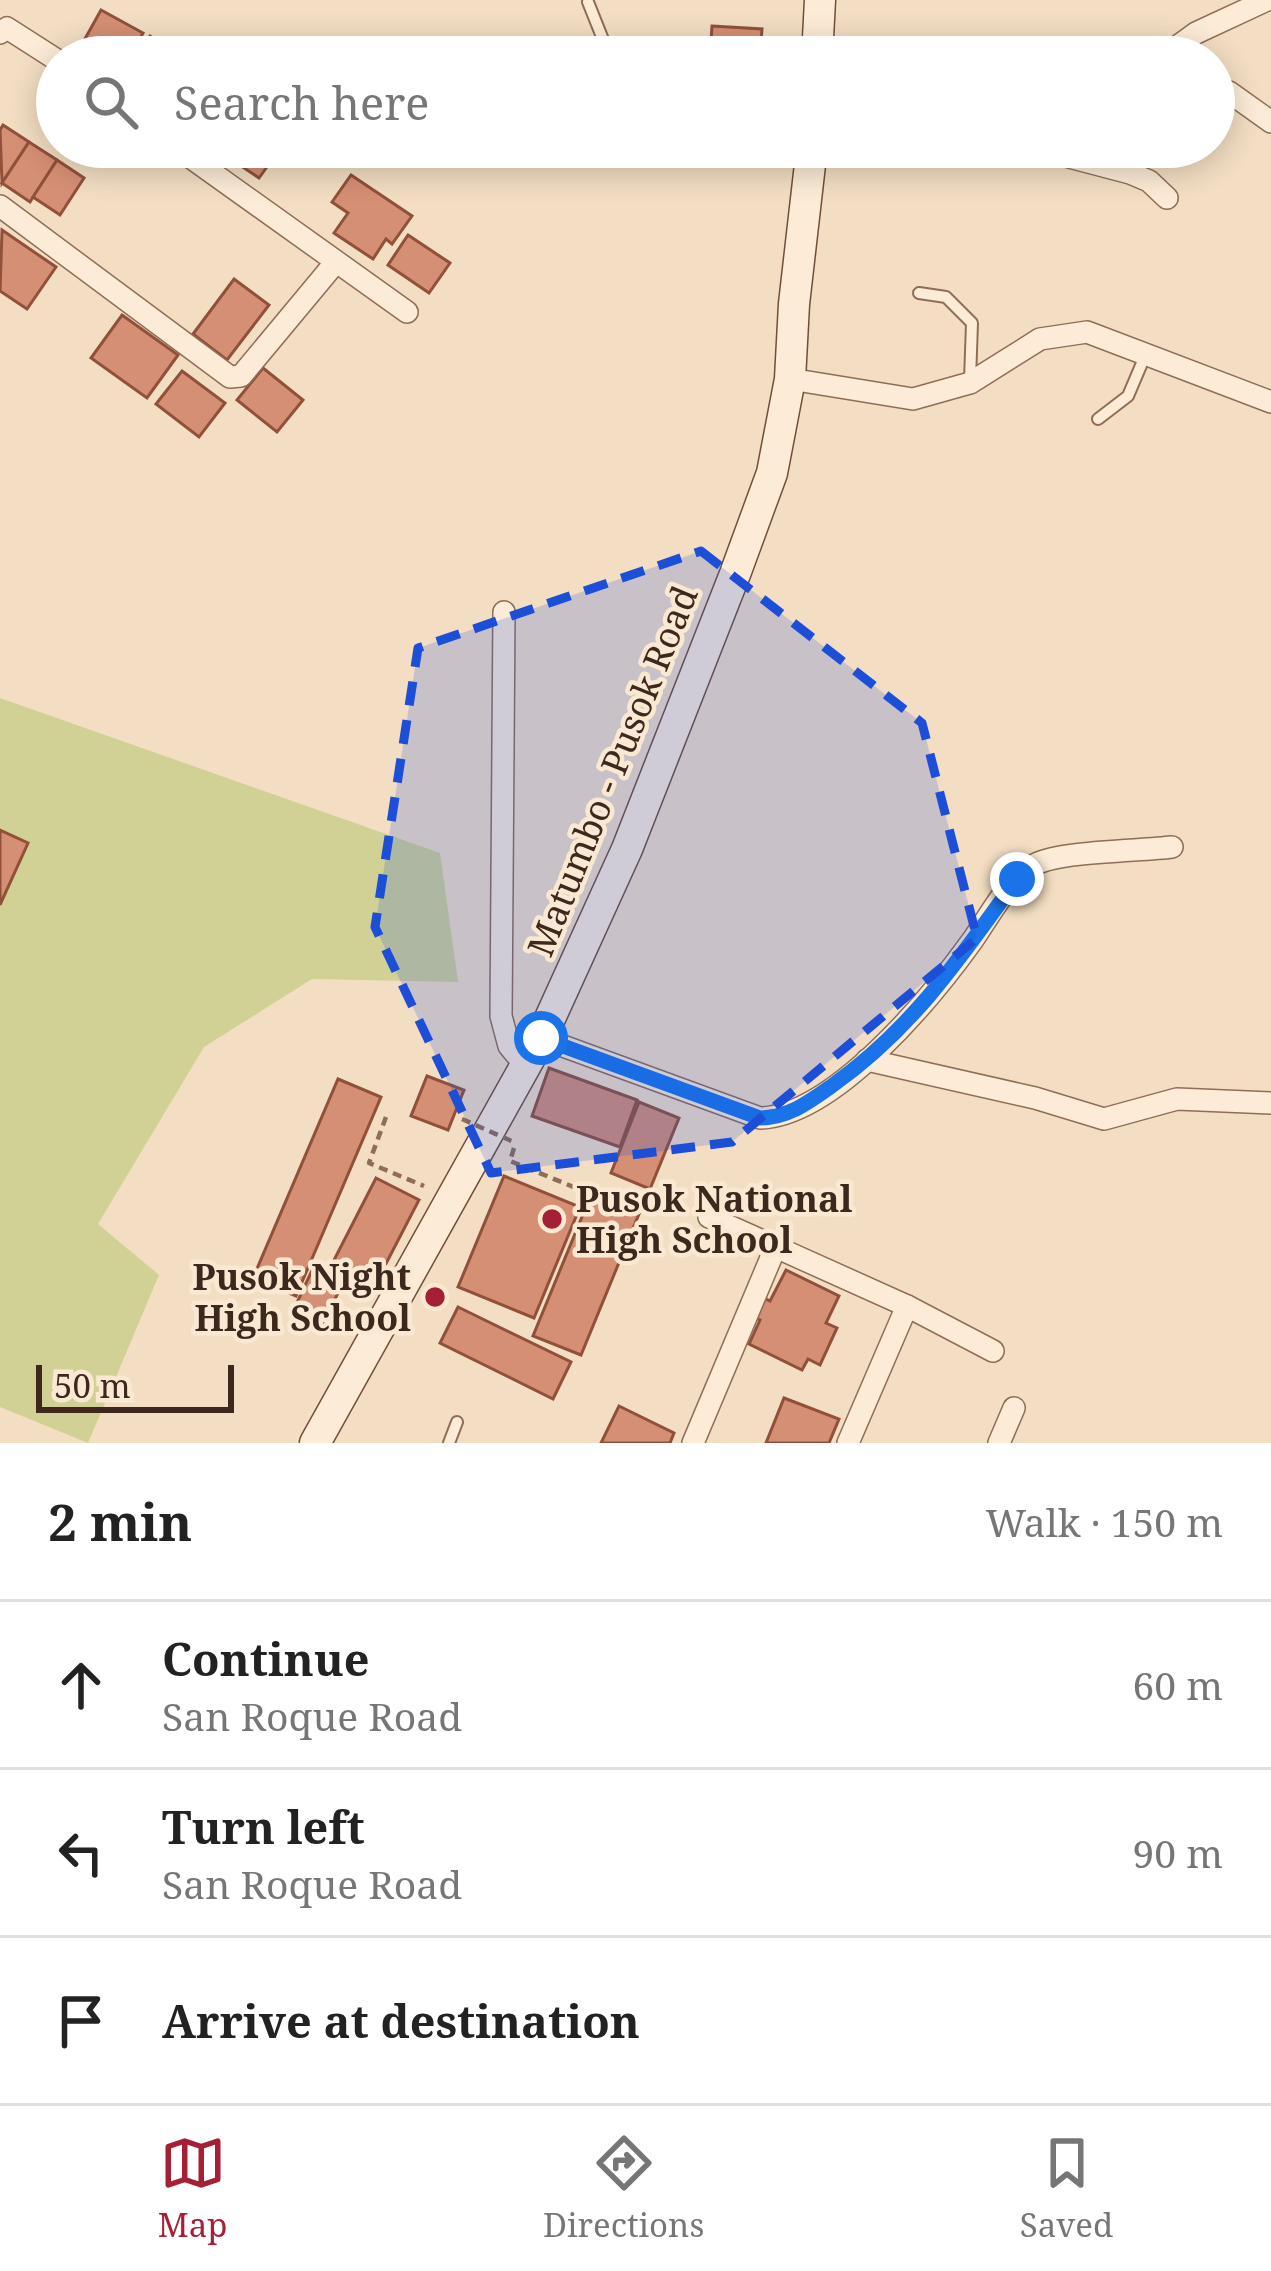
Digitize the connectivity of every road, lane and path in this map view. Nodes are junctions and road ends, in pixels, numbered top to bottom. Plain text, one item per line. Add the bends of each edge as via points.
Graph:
1 (820, 0) edge
2 (1267, 0) edge
3 (588, 2) edge
4 (0, 33) edge
5 (602, 36) edge
6 (818, 36) edge
7 (1192, 36) edge
8 (36, 47) edge
9 (1235, 96) edge
10 (1271, 122) edge
11 (205, 168) edge
12 (810, 168) edge
13 (1111, 168) edge
14 (1167, 198) dead end
15 (0, 206) edge
16 (335, 263) junction
17 (920, 293) dead end
18 (407, 311) dead end
19 (1145, 356) junction
20 (790, 379) junction
21 (970, 383) junction
22 (1271, 402) edge
23 (1098, 419) dead end
24 (504, 612) dead end
25 (1172, 848) dead end
26 (541, 1038) junction
27 (867, 1060) junction
28 (526, 1066) junction
29 (1271, 1102) edge
30 (386, 1118) dead end
31 (462, 1119) dead end
32 (425, 1186) dead end
33 (581, 1190) dead end
34 (709, 1217) dead end
35 (776, 1246) junction
36 (907, 1306) junction
37 (993, 1351) dead end
38 (1014, 1408) dead end
39 (457, 1422) dead end
40 (315, 1443) edge
41 (449, 1443) edge
42 (693, 1443) edge
43 (848, 1443) edge
44 (999, 1443) edge

1 - 6 street
2 - 7 street
3 - 5 lane
4 - 8 street via 7,28
9 - 10 street
11 - 16 street
12 - 20 street, Matumbo - Pusok Road
13 - 14 street via 1149,181
15 - 16 street via 230,377 241,376
16 - 18 street
17 - 21 lane via 946,297 973,323
19 - 21 street via 1087,332 1040,339
19 - 22 street
19 - 23 lane via 1129,396
20 - 21 street via 913,399
20 - 26 street, Matumbo - Pusok Road via 772,473 735,574 627,848
24 - 28 street via 501,1016 509,1046
25 - 27 street via 1037,863 933,995
26 - 27 street via 760,1118 800,1108
26 - 28 street, Matumbo - Pusok Road
27 - 29 street via 1104,1119 1178,1099
28 - 40 street, Matumbo - Pusok Road
30 - 32 path via 369,1162
31 - 33 path, bridge via 516,1143 510,1161
34 - 35 street
35 - 36 street
35 - 42 street
36 - 37 street
36 - 43 street
38 - 44 street
39 - 41 lane

